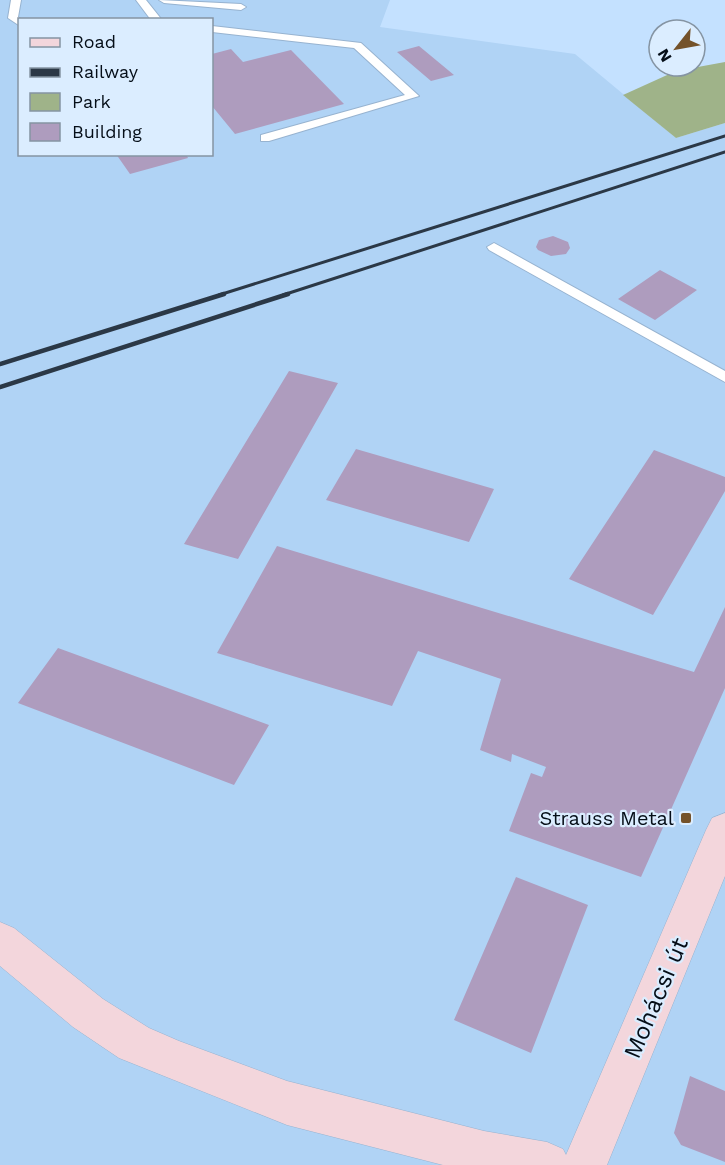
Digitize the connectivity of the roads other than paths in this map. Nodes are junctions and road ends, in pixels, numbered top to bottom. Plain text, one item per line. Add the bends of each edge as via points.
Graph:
1 (16, 0) edge
2 (141, 0) edge
3 (164, 0) edge
4 (241, 7) dead end
5 (155, 18) edge
6 (18, 22) edge
7 (213, 29) edge
8 (265, 138) dead end
9 (494, 247) dead end
10 (725, 377) edge
11 (725, 830) edge
12 (0, 941) edge
13 (547, 1165) edge
14 (584, 1165) edge

1 - 6 lane via 13,18
2 - 5 lane
3 - 4 lane
7 - 8 lane via 357,45 413,96
9 - 10 lane
11 - 14 street, Mohácsi út
12 - 13 street via 88,1013 134,1043 177,1061 287,1103

